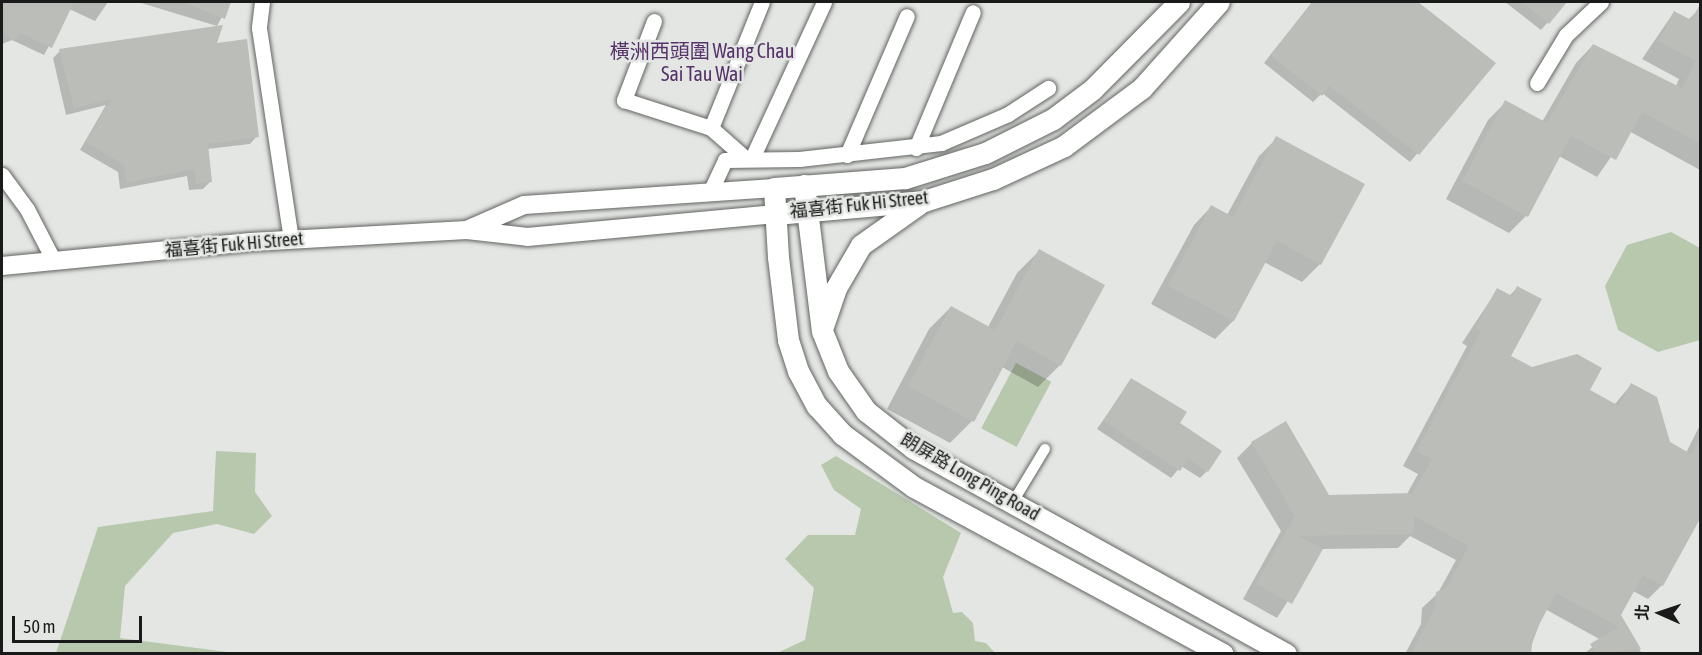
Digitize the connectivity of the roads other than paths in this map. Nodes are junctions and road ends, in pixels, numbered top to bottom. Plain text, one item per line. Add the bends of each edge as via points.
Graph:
1 (262, 2) edge
2 (762, 2) edge
3 (824, 2) edge
4 (1179, 2) edge
5 (1219, 2) edge
6 (1601, 2) edge
7 (973, 12) dead end
8 (907, 16) dead end
9 (654, 21) dead end
10 (1537, 83) dead end
11 (1048, 88) dead end
12 (711, 128) junction
13 (916, 148) junction
14 (847, 155) junction
15 (749, 156) junction
16 (2, 175) edge
17 (804, 186) junction
18 (774, 188) junction
19 (711, 190) junction
20 (924, 201) junction
21 (806, 211) junction
22 (775, 214) junction
23 (467, 230) junction
24 (291, 240) junction
25 (54, 261) junction
26 (2, 266) edge
27 (822, 331) junction
28 (1045, 449) dead end
29 (1013, 502) junction
30 (1223, 654) edge
31 (1286, 654) edge

1 - 24 street via 260,27
2 - 12 street
3 - 15 street
4 - 17 main road, 福喜街 Fuk Hi Street via 1093,89 1053,118 986,153 905,178
5 - 20 main road, 福喜街 Fuk Hi Street via 1142,88 1105,120 993,179
6 - 10 street via 1566,35
7 - 13 street
8 - 14 street
9 - 12 street via 624,100
11 - 13 street via 979,129
12 - 15 street
13 - 14 street
14 - 15 street via 776,160
15 - 19 street via 722,162
16 - 25 street via 27,209
17 - 18 main road, 福喜街 Fuk Hi Street
17 - 21 main road, 朗屏路 Long Ping Road
18 - 19 street, 福喜街 Fuk Hi Street
18 - 22 main road, 朗屏路 Long Ping Road
19 - 23 street, 福喜街 Fuk Hi Street via 524,205
20 - 21 main road, 福喜街 Fuk Hi Street
20 - 27 main road via 861,245 836,288
21 - 22 main road, 福喜街 Fuk Hi Street
21 - 27 main road, 朗屏路 Long Ping Road
22 - 23 street, 福喜街 Fuk Hi Street via 528,237
22 - 30 main road, 朗屏路 Long Ping Road via 788,340 817,406 842,434 914,487
23 - 24 street, 福喜街 Fuk Hi Street
24 - 25 street, 福喜街 Fuk Hi Street
25 - 26 street, 福喜街 Fuk Hi Street
27 - 29 main road, 朗屏路 Long Ping Road via 838,371 866,411 913,448
28 - 29 street
29 - 31 main road, 朗屏路 Long Ping Road

